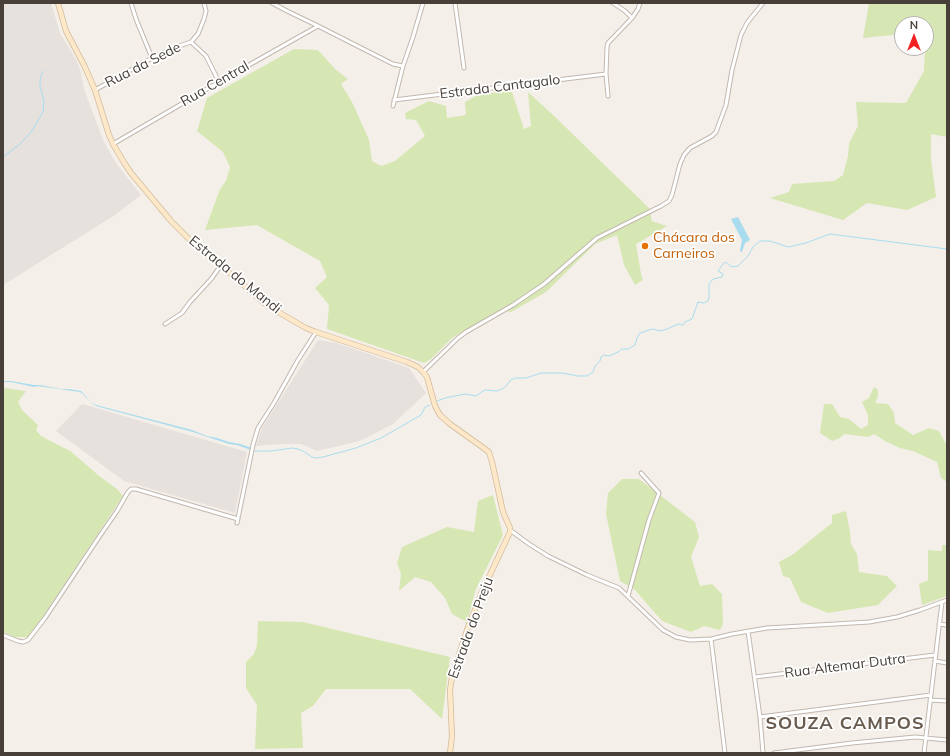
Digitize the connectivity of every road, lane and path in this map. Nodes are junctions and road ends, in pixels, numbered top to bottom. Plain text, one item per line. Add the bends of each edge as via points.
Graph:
1 (58, 3) edge
2 (131, 3) edge
3 (204, 3) edge
4 (272, 3) edge
5 (423, 3) edge
6 (455, 3) edge
7 (613, 3) edge
8 (640, 3) edge
9 (763, 3) edge
10 (632, 18) junction
11 (318, 26) junction
12 (191, 42) junction
13 (152, 58) junction
14 (403, 66) junction
15 (464, 68) dead end
16 (606, 74) junction
17 (219, 82) junction
18 (94, 90) junction
19 (608, 96) dead end
20 (394, 100) junction
21 (393, 106) dead end
22 (113, 144) junction
23 (221, 265) junction
24 (165, 324) dead end
25 (316, 332) junction
26 (424, 372) junction
27 (641, 473) dead end
28 (238, 519) junction
29 (237, 523) dead end
30 (510, 530) junction
31 (628, 596) junction
32 (947, 600) edge
33 (942, 602) junction
34 (939, 624) junction
35 (947, 625) edge
36 (748, 631) junction
37 (3, 635) edge
38 (711, 639) junction
39 (935, 655) junction
40 (935, 661) junction
41 (947, 663) edge
42 (755, 677) junction
43 (931, 695) junction
44 (930, 700) junction
45 (947, 701) edge
46 (760, 717) junction
47 (926, 737) junction
48 (947, 740) edge
49 (450, 753) edge
50 (726, 753) edge
51 (763, 753) edge
52 (774, 753) edge
53 (924, 753) edge

1 - 18 main road, Estrada do Mandi via 66,31
2 - 13 street
3 - 12 street via 204,19 198,34
4 - 11 street
5 - 14 street
6 - 15 street
7 - 10 street
8 - 10 street
9 - 26 street via 741,35 726,105 718,128 714,135 690,148 684,155 669,201 597,238 544,284 458,338
10 - 16 street via 608,43
11 - 14 street via 393,64
11 - 17 street, Rua Central
12 - 13 street, Rua da Sede
12 - 17 street, Rua da Sede via 206,56
13 - 18 street, Rua da Sede
14 - 20 street
16 - 19 street
16 - 20 street, Estrada Cantagalo
17 - 22 street, Rua Central
18 - 22 main road, Estrada do Mandi
20 - 21 street
22 - 23 main road, Estrada do Mandi via 124,164 171,221 191,242
23 - 24 street via 182,313
23 - 25 main road, Estrada do Mandi via 263,302
25 - 26 main road, Estrada do Mandi via 407,362
25 - 28 street via 258,428
26 - 30 main road via 438,413 489,452 502,512
27 - 31 street via 658,493
28 - 29 street
28 - 37 street via 131,489 28,640 18,641
30 - 31 street via 548,556 613,585
30 - 49 main road, Estrada do Preju via 481,594 452,677
31 - 38 street via 669,634 690,640
32 - 33 street
33 - 34 street
33 - 36 street via 874,622
34 - 35 street
34 - 39 street
36 - 38 street
36 - 42 street
38 - 50 street
39 - 40 street
39 - 42 street, Rua Altemar Dutra
40 - 41 street
40 - 43 street
42 - 46 street
43 - 44 street
43 - 46 street
44 - 45 street
44 - 47 street
46 - 51 street
47 - 48 street
47 - 52 street via 915,736
47 - 53 street

